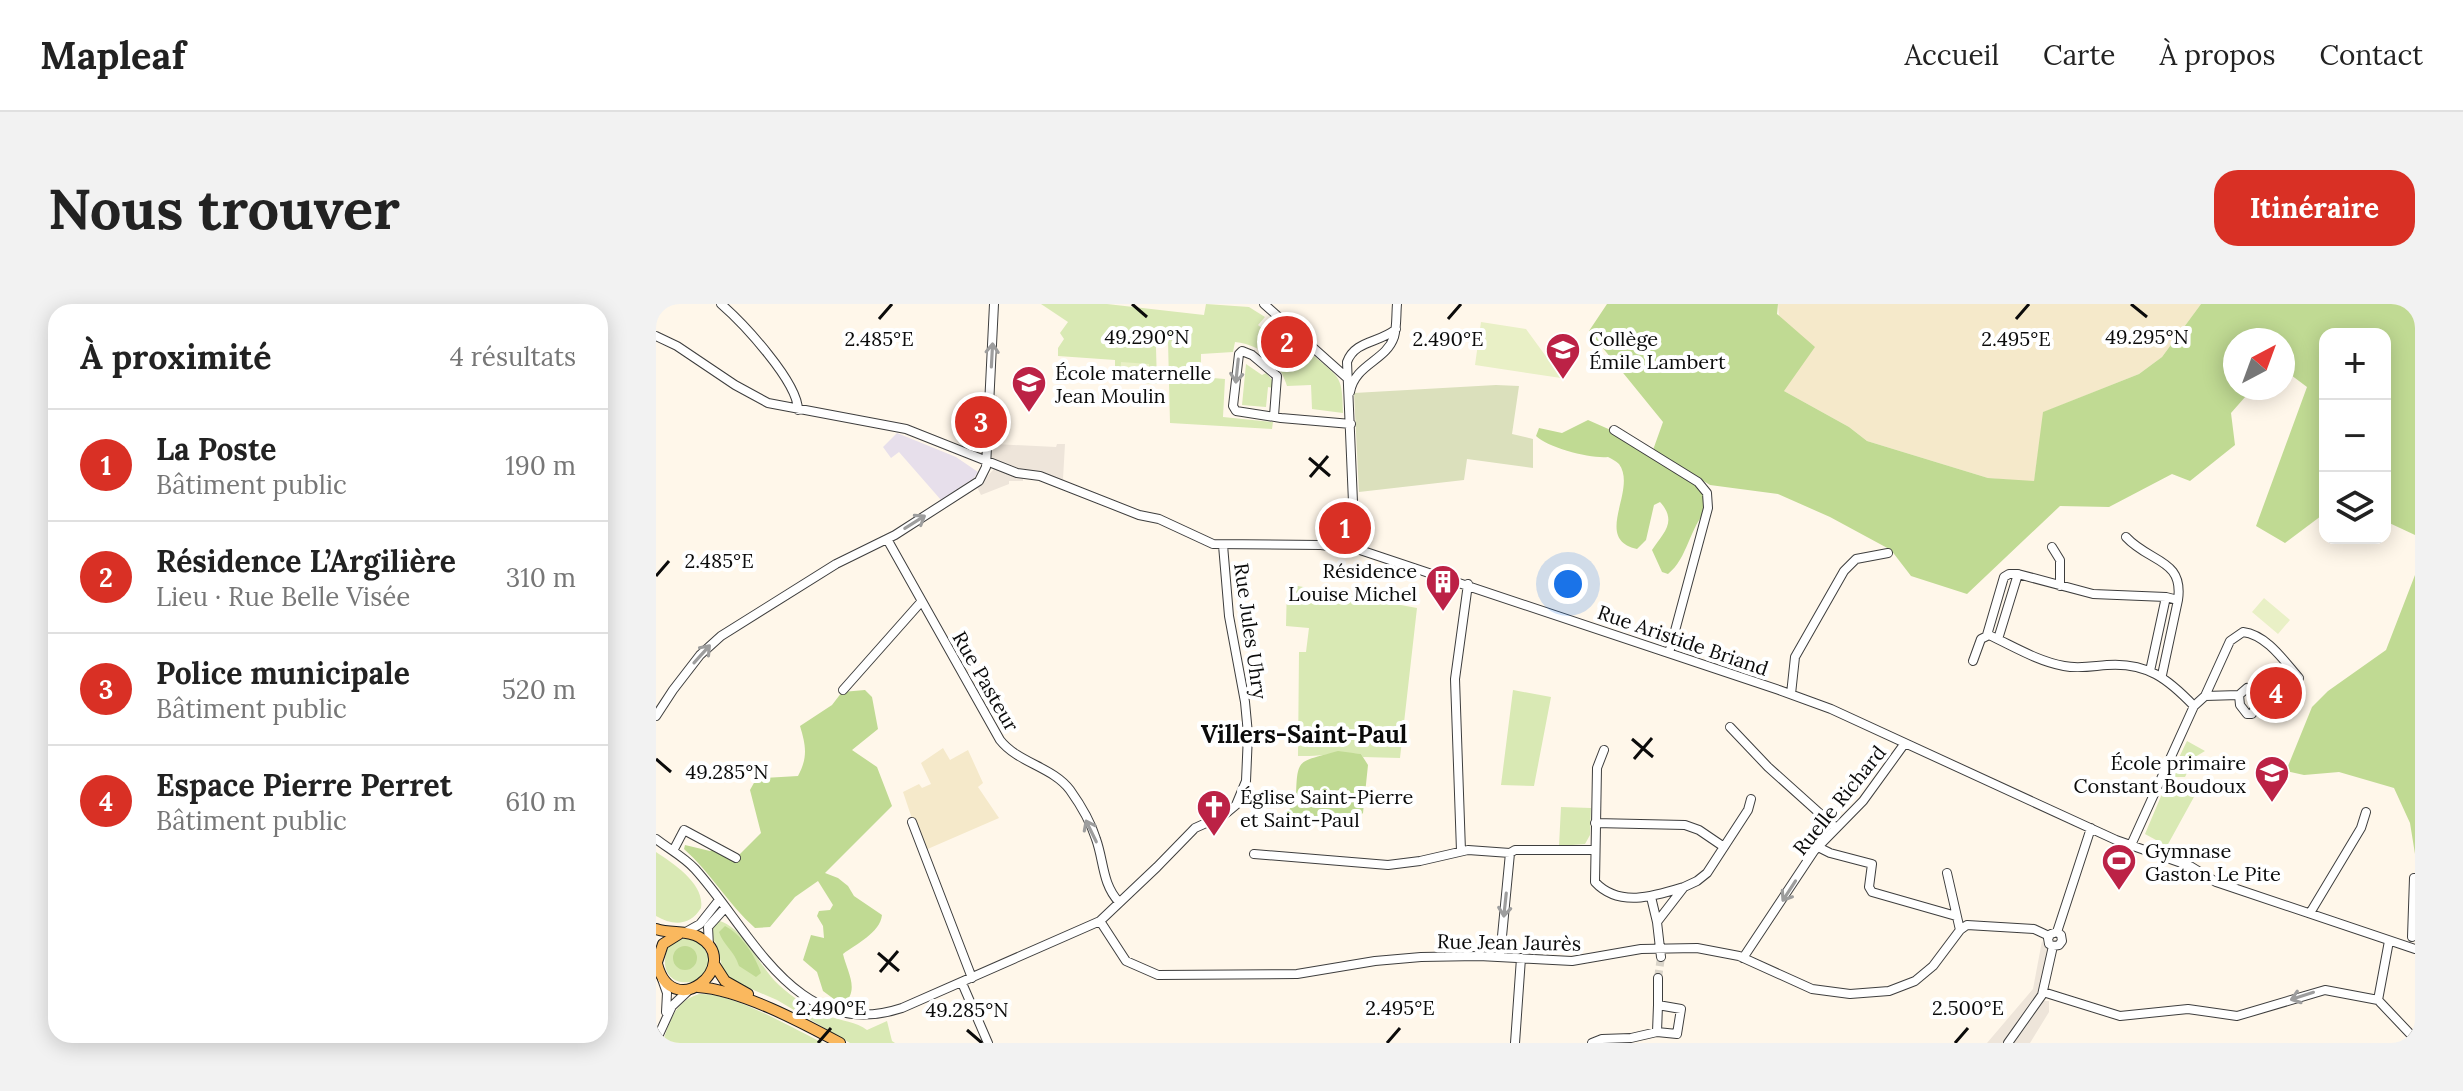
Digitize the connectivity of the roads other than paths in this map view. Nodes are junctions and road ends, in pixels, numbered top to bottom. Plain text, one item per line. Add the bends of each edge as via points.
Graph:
1 (721, 304) edge
2 (994, 304) edge
3 (1264, 304) edge
4 (1397, 304) edge
5 (1396, 329) junction
6 (656, 336) edge
7 (1367, 343) junction
8 (1384, 352) junction
9 (1346, 377) junction
10 (1349, 400) junction
11 (798, 410) junction
12 (1274, 416) junction
13 (1351, 424) junction
14 (1614, 430) dead end
15 (986, 461) junction
16 (2126, 537) dead end
17 (887, 539) junction
18 (1223, 545) junction
19 (2052, 547) dead end
20 (1355, 549) junction
21 (1888, 553) dead end
22 (2018, 574) junction
23 (1468, 584) junction
24 (2060, 586) junction
25 (2166, 597) junction
26 (2178, 600) junction
27 (921, 602) junction
28 (1987, 635) junction
29 (1998, 639) junction
30 (1669, 653) junction
31 (1973, 661) dead end
32 (2150, 671) junction
33 (2162, 675) junction
34 (2299, 678) dead end
35 (843, 690) dead end
36 (1791, 694) junction
37 (2239, 695) dead end
38 (2205, 696) junction
39 (2194, 706) junction
40 (656, 716) edge
41 (1730, 727) dead end
42 (1905, 743) junction
43 (1604, 750) dead end
44 (1751, 799) dead end
45 (2366, 812) dead end
46 (912, 822) dead end
47 (1595, 823) junction
48 (1836, 828) junction
49 (2091, 828) junction
50 (656, 839) edge
51 (2131, 845) junction
52 (1724, 847) junction
53 (1818, 847) junction
54 (1594, 850) junction
55 (673, 851) junction
56 (1461, 851) junction
57 (1510, 853) junction
58 (1254, 854) dead end
59 (736, 858) dead end
60 (1947, 873) dead end
61 (2414, 878) edge
62 (1684, 887) junction
63 (1651, 897) junction
64 (1119, 902) junction
65 (722, 904) junction
66 (2310, 913) junction
67 (1956, 916) junction
68 (1100, 921) junction
69 (1657, 922) junction
70 (656, 929) edge
71 (1960, 930) junction
72 (682, 934) junction
73 (2053, 934) junction
74 (2413, 937) edge
75 (2389, 941) junction
76 (2400, 944) junction
77 (709, 946) junction
78 (2415, 949) edge
79 (1661, 952) junction
80 (1500, 957) junction
81 (1521, 958) junction
82 (1743, 958) junction
83 (656, 960) edge
84 (714, 964) junction
85 (662, 978) junction
86 (972, 978) junction
87 (1658, 978) tunnel mouth
88 (962, 983) junction
89 (694, 988) junction
90 (2043, 992) junction
91 (2378, 1000) junction
92 (1658, 1005) junction
93 (665, 1020) junction
94 (1657, 1032) junction
95 (2415, 1039) edge
96 (656, 1041) edge
97 (840, 1043) edge
98 (988, 1043) edge
99 (1515, 1043) edge
100 (1592, 1043) edge
101 (2008, 1043) edge

1 - 11 street via 757,339 794,393
15 -> 2 street
3 - 9 street
4 - 5 street
5 - 7 street
5 - 8 street
6 - 11 street, Rue Aristide Briand via 755,397
7 - 8 street
7 - 9 street via 1350,354
8 - 10 street via 1357,374
9 - 10 street
10 - 13 street
11 - 15 street, Rue Aristide Briand via 906,429
12 -> 12 street via 1277,376 1242,351 1234,409
12 - 13 street
13 - 20 street
14 - 30 street via 1698,482 1708,498
17 -> 15 street via 979,481
15 - 18 street, Rue Aristide Briand
16 - 26 street via 2176,573
17 - 27 street, Rue Pasteur
40 -> 17 street via 716,639 836,564
18 - 20 street, Rue Aristide Briand
18 - 64 street, Rue Jules Uhry via 1247,718 1244,789 1233,809 1195,828
19 - 24 street via 2060,560
20 - 23 street, Rue Aristide Briand
21 - 36 street via 1856,559 1844,571 1795,657
22 - 24 street
22 - 28 street via 2004,577
22 - 29 street
23 - 30 street, Rue Aristide Briand
23 - 56 street via 1455,679
24 - 25 street via 2098,595
25 - 26 street
25 - 32 street
26 - 33 street
27 - 35 street
64 -> 27 street, Rue Pasteur via 1104,876 1095,836 1071,792 1003,744
28 - 29 street
28 - 31 street
29 - 32 street via 2064,667 2113,665
30 - 36 street, Rue Aristide Briand
32 - 33 street
33 - 39 street
34 - 38 street via 2265,643 2243,632 2230,641
36 - 42 street, Rue Aristide Briand
37 - 38 street
38 - 39 street
39 - 51 street
41 - 48 street
42 - 48 street, Ruelle Richard via 1860,806
42 - 49 street, Rue Aristide Briand
43 - 47 street via 1597,764
44 - 52 street
45 - 66 street
46 - 86 street
47 - 52 street via 1685,825
47 - 54 street
48 - 53 street, Ruelle Richard
49 - 51 street, Rue Aristide Briand
49 - 73 street
50 - 55 street
51 - 66 street, Rue Aristide Briand via 2190,866 2220,884
52 - 62 street via 1704,877
53 - 67 street via 1872,864 1872,892
53 -> 82 street, Ruelle Richard
54 - 57 street
54 - 63 street via 1593,876 1599,887 1631,898
55 - 59 street via 683,832
55 - 65 street
56 - 57 street
56 - 58 street via 1388,865
57 -> 80 street
60 - 67 street
61 - 74 street
62 - 63 street
62 - 69 street
63 - 69 street
64 - 68 street, Rue Jules Uhry
65 - 72 street
65 - 77 street via 708,927
65 - 88 street via 785,981 835,1010 890,1012
66 - 75 street, Rue Aristide Briand
67 - 71 street
68 - 80 street, Rue Jean Jaurès via 1126,961 1158,975 1297,974 1386,959
68 - 86 street
69 - 79 street
70 - 72 main road
71 - 73 street via 1970,925
71 - 82 street, Rue Jean Jaurès via 1919,978 1879,993 1812,989
72 - 77 main road via 696,935
72 - 83 main road via 663,944
73 - 90 street
74 - 76 street
75 - 76 street, Rue Aristide Briand
75 - 91 street
76 - 78 street, Rue Aristide Briand
77 - 84 main road
79 - 81 street, Rue Jean Jaurès via 1625,951 1572,961
79 - 82 street, Rue Jean Jaurès via 1703,948
80 - 81 street, Rue Jean Jaurès
81 - 99 street
83 - 85 main road
84 - 89 main road via 710,976
84 - 97 main road via 733,987 807,1020
85 - 89 main road via 674,988
85 - 93 street
86 - 88 street
87 - 92 street
88 - 98 street
89 - 93 street
89 - 97 main road via 728,993
91 -> 90 street via 2325,990 2237,1016 2188,1009 2120,1016
90 - 101 street
91 - 95 street
92 - 94 street
92 - 94 street via 1681,1009 1677,1034
93 - 96 street
94 - 100 street

